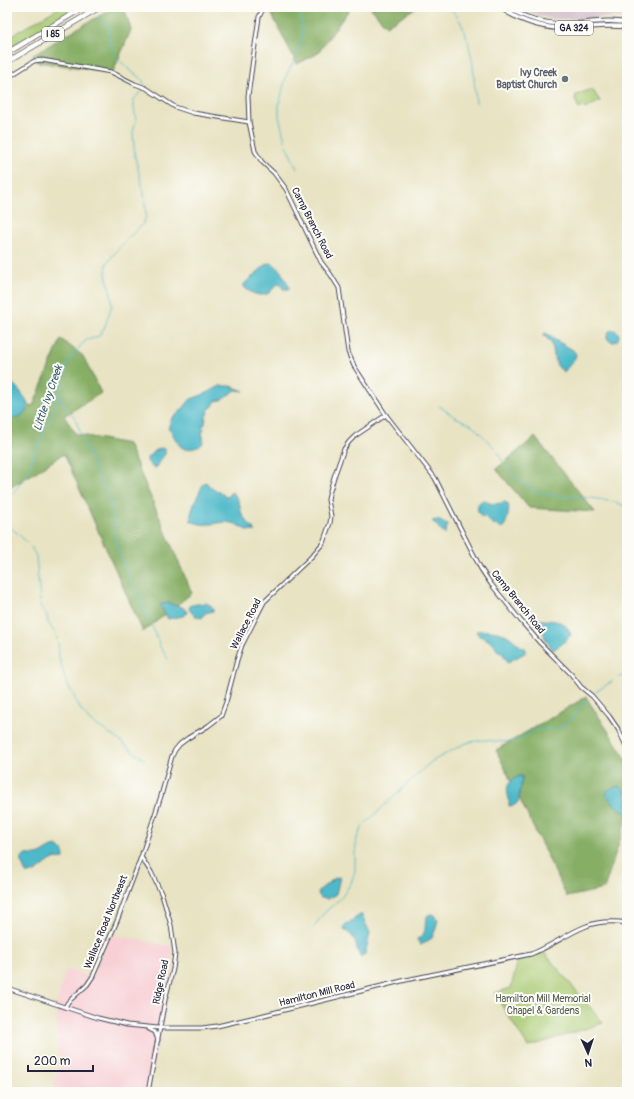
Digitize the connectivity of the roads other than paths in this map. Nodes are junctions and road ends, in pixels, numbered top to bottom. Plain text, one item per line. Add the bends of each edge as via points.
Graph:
1 (84, 7) edge
2 (100, 7) edge
3 (264, 7) edge
4 (500, 7) edge
5 (507, 7) edge
6 (627, 23) edge
7 (627, 27) edge
8 (7, 53) edge
9 (7, 62) edge
10 (7, 78) edge
11 (249, 122) junction
12 (386, 415) junction
13 (627, 748) edge
14 (141, 857) junction
15 (627, 923) edge
16 (7, 988) edge
17 (65, 1007) junction
18 (148, 1028) junction
19 (160, 1028) junction
20 (158, 1040) junction
21 (148, 1092) edge

1 - 8 highway, I 85
2 - 9 highway, I 85
3 - 11 street, Camp Branch Road via 259,17 250,78
4 - 7 main road, GA 324 via 521,19 545,26
5 - 6 main road, GA 324 via 529,18 552,23
10 - 11 street via 34,61 42,60 111,72 146,88 175,107 193,113
11 - 12 street, Camp Branch Road via 255,151 286,190 322,262 339,288 348,352 354,366
12 - 13 street, Camp Branch Road via 434,476 491,584 530,632 609,716
12 - 14 street, Wallace Road via 355,436 344,449 329,494 331,516 323,543 264,602 242,645 221,716 175,750
14 - 17 street, Wallace Road Northeast via 93,976
14 - 19 street, Ridge Road via 162,895 171,925 175,953
15 - 19 street, Hamilton Mill Road via 592,924 531,954 408,979 226,1024 195,1028
16 - 17 street, Hamilton Mill Road
17 - 18 street, Hamilton Mill Road via 109,1021
18 - 19 street, Hamilton Mill Road
18 - 20 street via 155,1032
19 - 20 street, Ridge Road
20 - 21 street, Ridge Road

